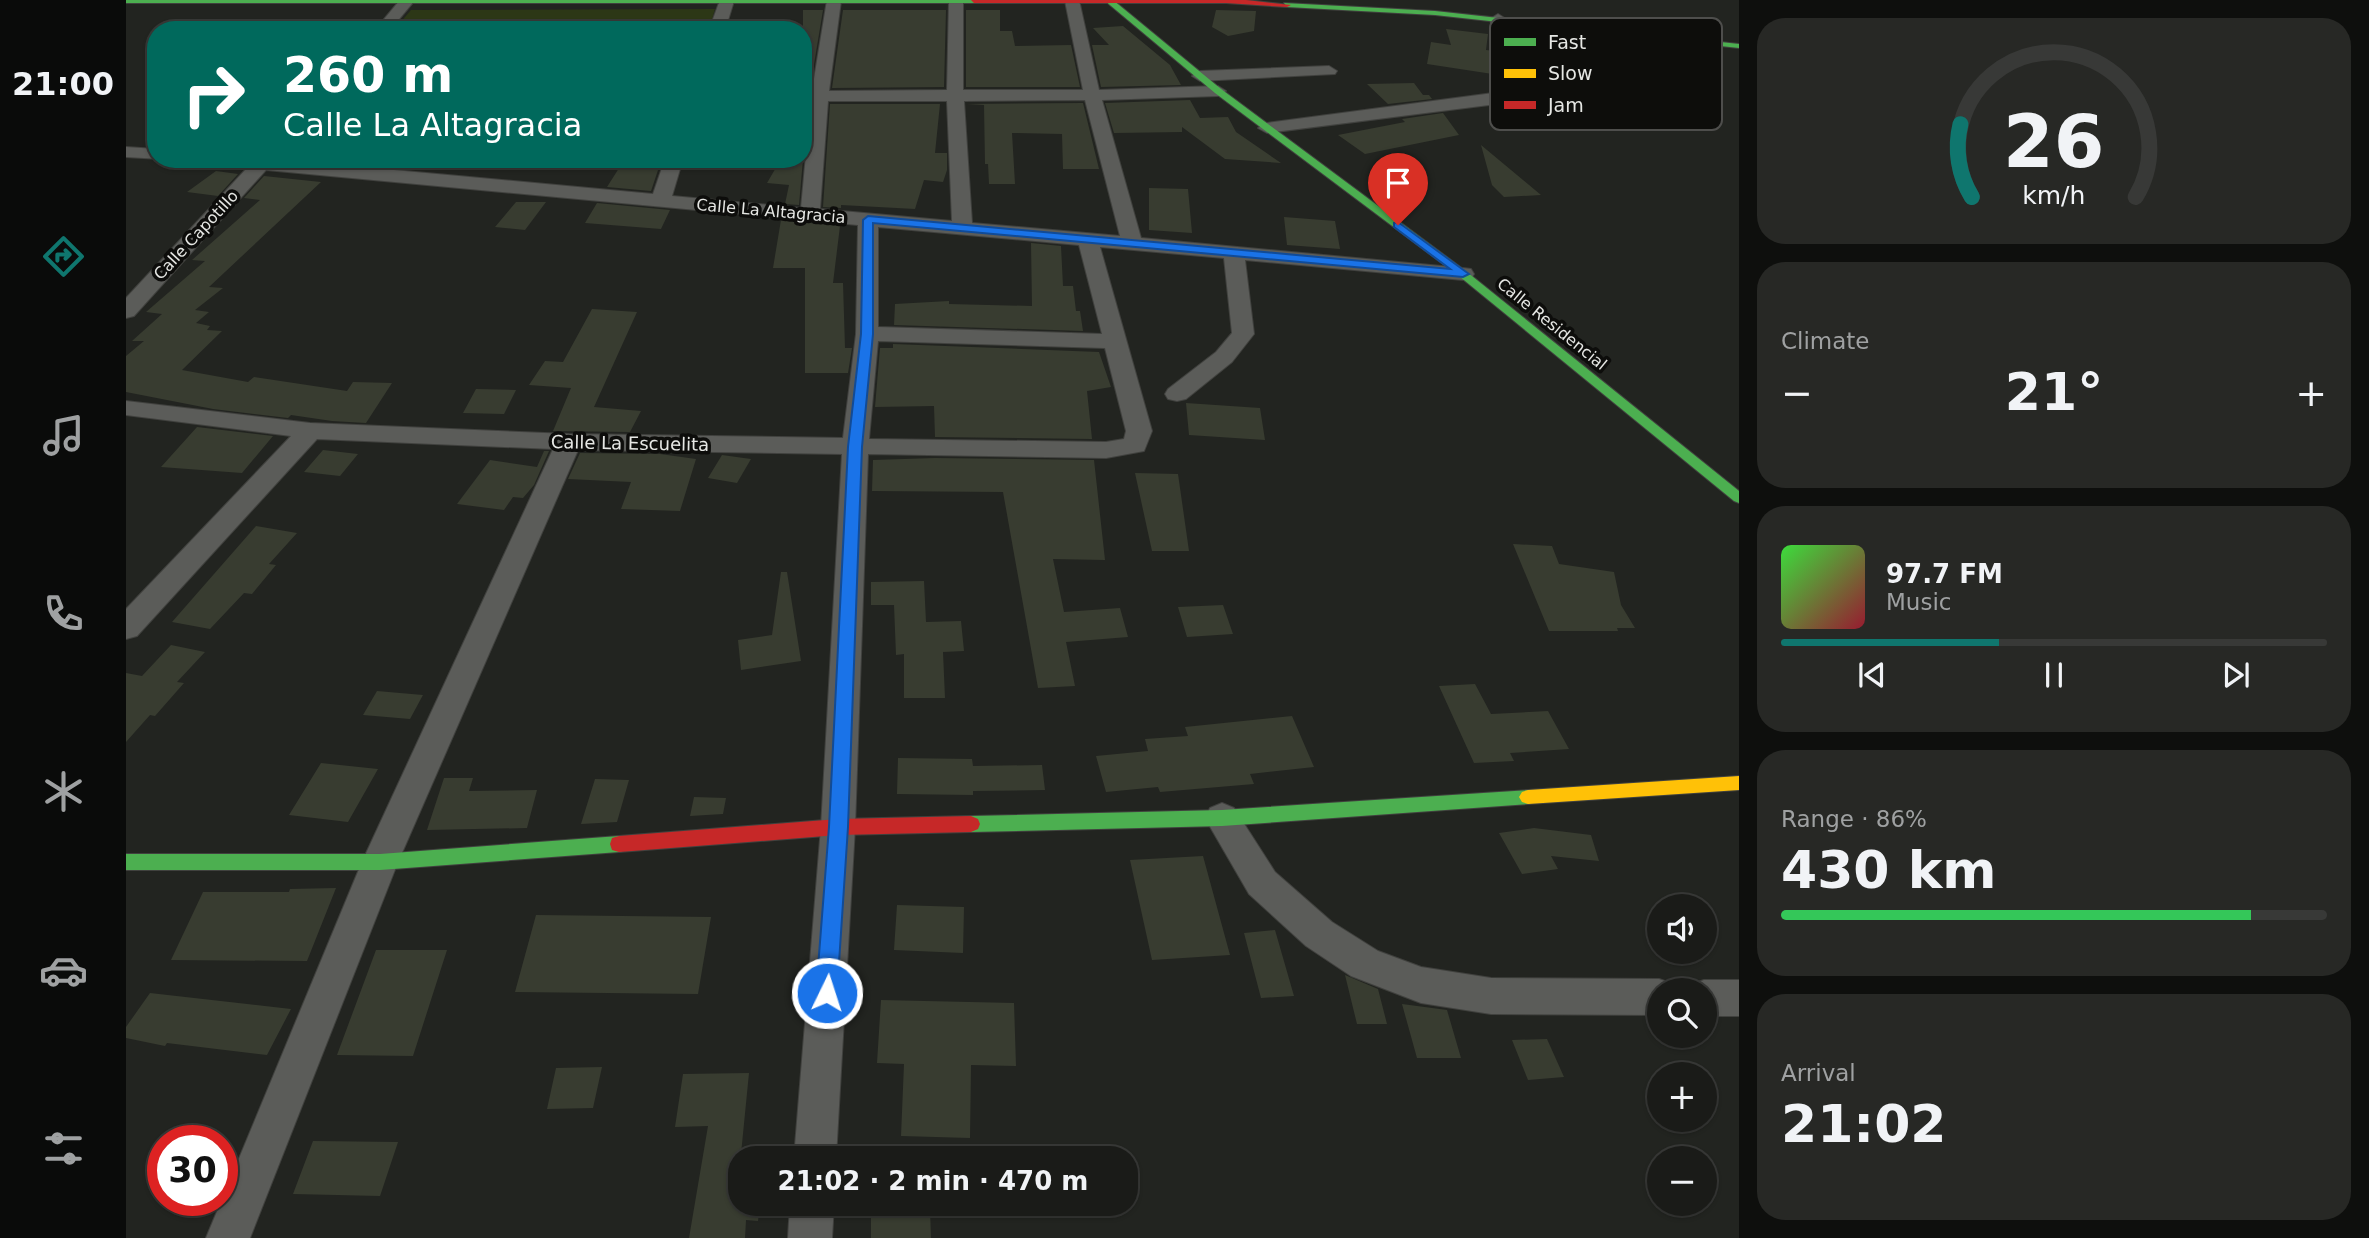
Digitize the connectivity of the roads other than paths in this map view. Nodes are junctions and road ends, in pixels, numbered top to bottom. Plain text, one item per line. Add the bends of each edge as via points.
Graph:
1 (1108, 0) edge
2 (126, 1) edge
3 (408, 1) edge
4 (727, 1) edge
5 (834, 1) edge
6 (956, 1) edge
7 (1072, 1) edge
8 (1490, 18) edge
9 (390, 21) edge
10 (720, 21) edge
11 (1329, 71) dead end
12 (1200, 76) junction
13 (1218, 91) junction
14 (812, 96) edge
15 (955, 96) junction
16 (1092, 96) junction
17 (1490, 100) edge
18 (1267, 128) junction
19 (126, 152) edge
20 (147, 154) edge
21 (258, 168) edge
22 (325, 168) edge
23 (671, 168) edge
24 (811, 168) edge
25 (661, 201) junction
26 (810, 214) junction
27 (868, 220) junction
28 (962, 228) junction
29 (1088, 240) junction
30 (1132, 243) junction
31 (1234, 253) junction
32 (1463, 274) junction
33 (126, 311) edge
34 (867, 334) junction
35 (1116, 341) junction
36 (1177, 394) dead end
37 (126, 408) edge
38 (310, 431) junction
39 (569, 442) junction
40 (855, 447) junction
41 (1739, 498) edge
42 (126, 628) edge
43 (1739, 783) edge
44 (1222, 818) junction
45 (838, 827) junction
46 (126, 862) edge
47 (380, 862) junction
48 (1647, 998) edge
49 (1717, 998) edge
50 (1739, 998) edge
51 (816, 1146) edge
52 (811, 1216) edge
53 (228, 1238) edge
54 (810, 1238) edge

1 - 7 street
1 - 8 street via 1226,1
1 - 12 street, Calle Residencial
2 - 3 street
3 - 4 street
3 - 9 street
4 - 5 street
4 - 10 street
5 - 6 street
5 - 14 street
6 - 7 street
6 - 15 street
7 - 16 street
11 - 12 street
12 - 13 street, Calle Residencial
13 - 16 street
13 - 18 street, Calle Residencial
14 - 15 street
15 - 16 street
15 - 28 street
16 - 30 street
17 - 18 street
18 - 32 street, Calle Residencial
19 - 20 street
21 - 33 street, Calle Capotillo
22 - 25 street, Calle La Altagracia
23 - 25 street
24 - 26 street
25 - 26 street, Calle La Altagracia
26 - 27 street, Calle La Altagracia
27 - 28 street, Calle La Altagracia
27 - 34 street
28 - 29 street, Calle La Altagracia
29 - 30 street, Calle La Altagracia
29 - 35 street
30 - 31 street, Calle La Altagracia
31 - 32 street, Calle La Altagracia
31 - 36 street via 1243,334 1224,357
32 - 41 street, Calle Residencial
34 - 35 street
34 - 40 street
35 - 40 street, Calle La Escuelita via 1139,430 1135,444 1106,450
37 - 38 street, Calle La Escuelita
38 - 39 street, Calle La Escuelita
38 - 42 street
39 - 40 street, Calle La Escuelita
39 - 47 street
40 - 45 street
43 - 44 street
44 - 45 street
44 - 48 street via 1262,883 1320,934 1365,964 1421,985 1491,996
45 - 47 street
45 - 51 street
46 - 47 street
47 - 53 street
49 - 50 street
52 - 54 street

